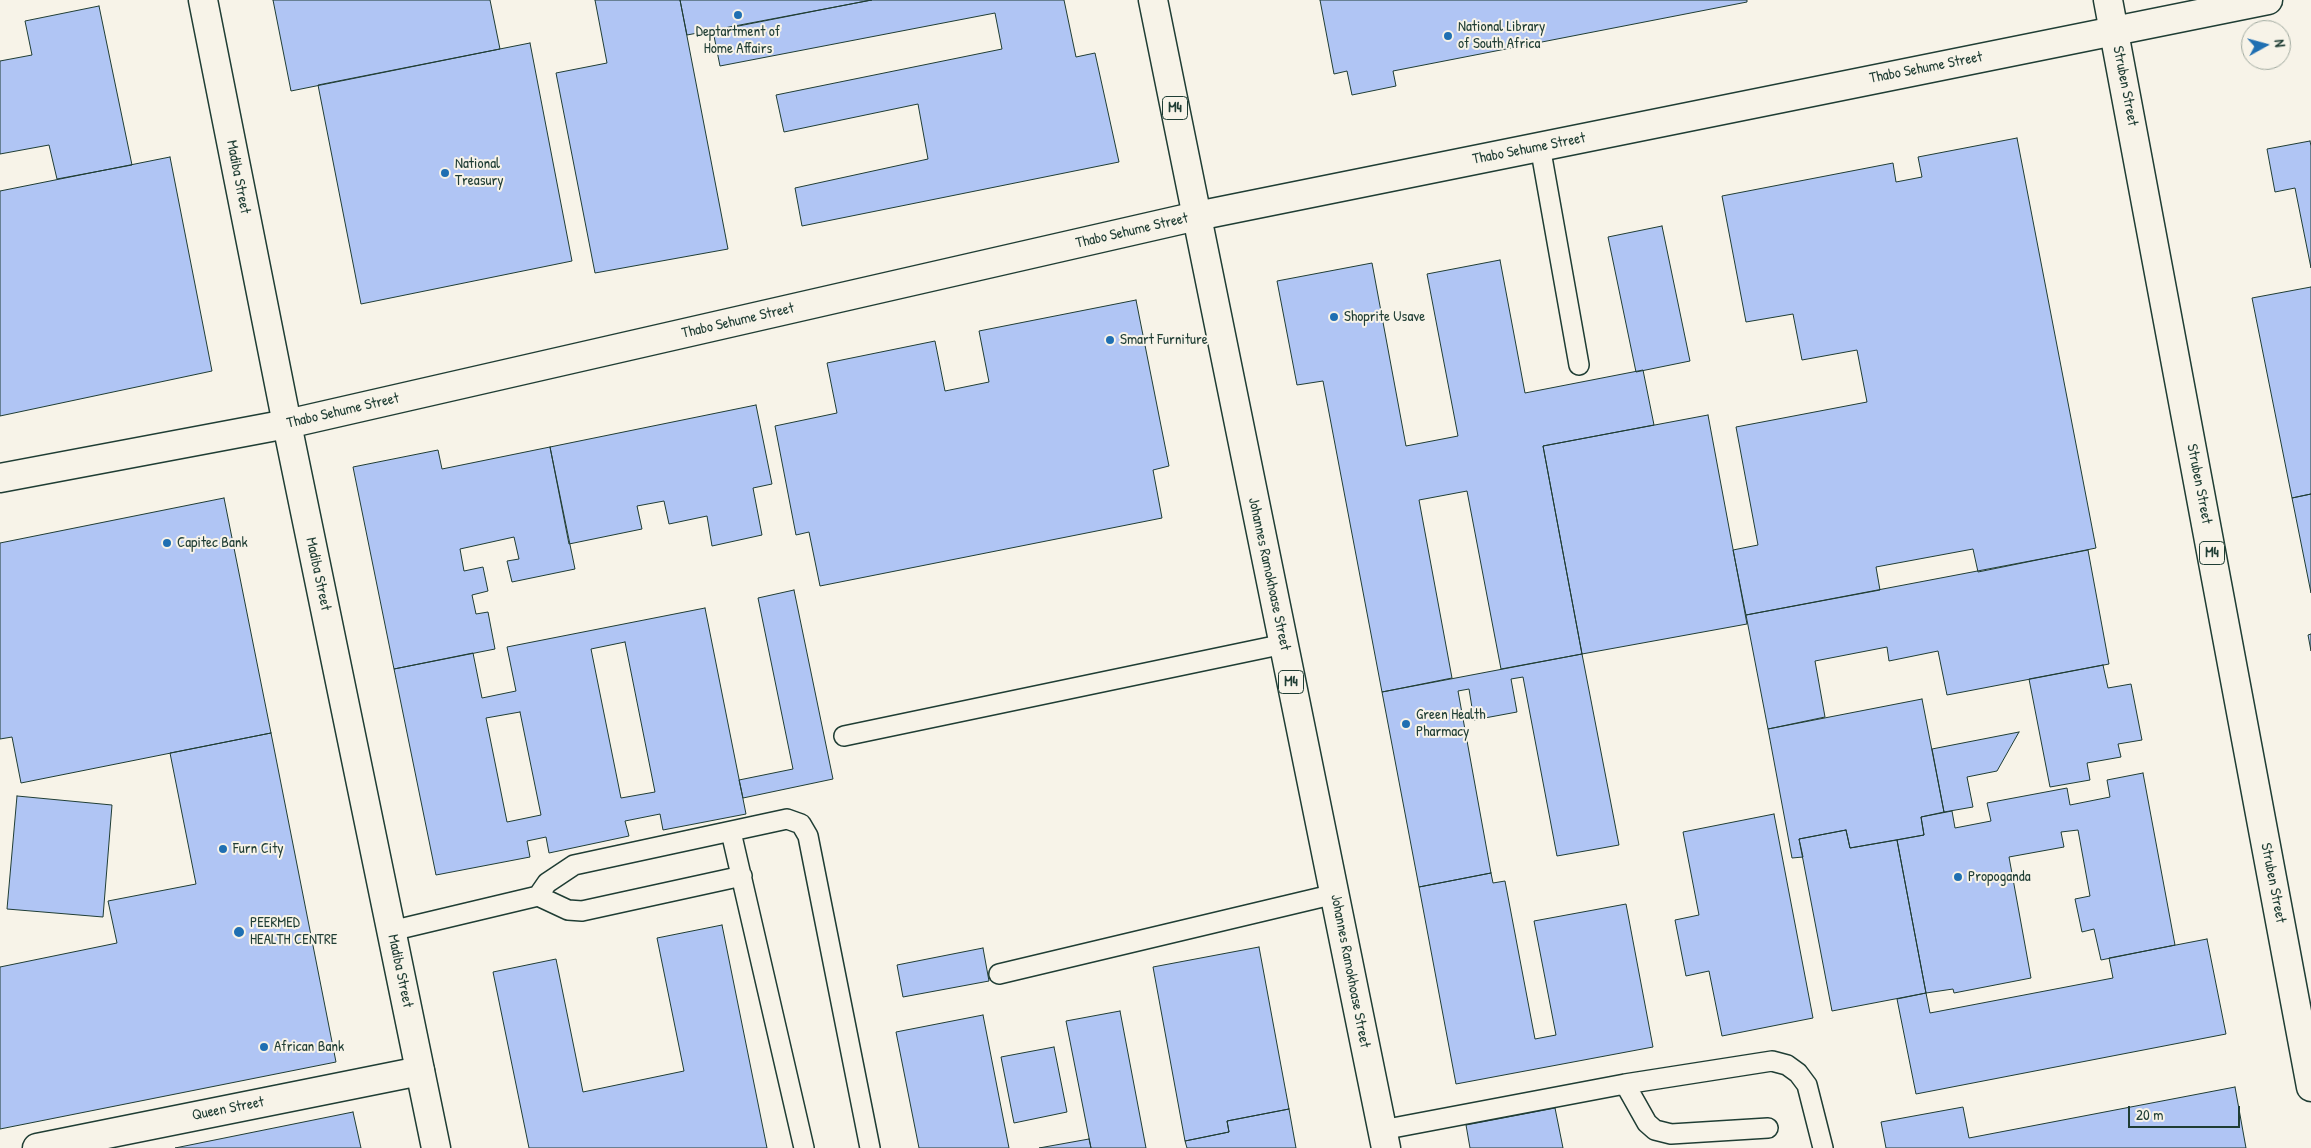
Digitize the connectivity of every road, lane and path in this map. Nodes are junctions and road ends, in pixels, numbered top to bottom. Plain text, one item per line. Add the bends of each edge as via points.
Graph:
1 (203, 0) edge
2 (1153, 0) edge
3 (2108, 0) edge
4 (2268, 0) edge
5 (2114, 30) junction
6 (1540, 146) junction
7 (1196, 216) junction
8 (1579, 364) dead end
9 (287, 424) junction
10 (0, 478) edge
11 (1284, 644) junction
12 (844, 736) dead end
13 (731, 832) junction
14 (742, 876) junction
15 (1334, 894) junction
16 (538, 896) junction
17 (391, 931) junction
18 (999, 974) dead end
19 (420, 1071) junction
20 (1625, 1084) junction
21 (2311, 1087) edge
22 (1768, 1128) dead end
23 (1384, 1139) edge
24 (37, 1148) edge
25 (436, 1148) edge
26 (804, 1148) edge
27 (870, 1148) edge
28 (1823, 1148) edge

1 - 9 main road, Madiba Street
2 - 7 main road, Johannes Ramokhoase Street / M4
3 - 5 main road, Struben Street / M4
4 - 5 main road, Thabo Sehume Street
5 - 6 main road, Thabo Sehume Street
5 - 21 main road, Struben Street / M4
6 - 7 main road, Thabo Sehume Street
6 - 8 lane
7 - 9 main road, Thabo Sehume Street
7 - 11 main road, Johannes Ramokhoase Street / M4
9 - 10 main road, Thabo Sehume Street
9 - 17 main road, Madiba Street
11 - 12 lane
11 - 15 main road, Johannes Ramokhoase Street / M4
13 - 14 lane
13 - 16 lane via 574,865 548,884
13 - 27 lane via 787,819 801,824 808,836
14 - 16 lane via 582,911 568,910
14 - 26 lane
15 - 18 lane
15 - 23 main road, Johannes Ramokhoase Street / M4
16 - 17 lane
17 - 19 main road, Madiba Street
19 - 24 main road, Queen Street
19 - 25 main road, Madiba Street
20 - 22 lane via 1655,1130 1671,1134
20 - 23 lane
20 - 28 lane via 1772,1061 1788,1065 1807,1085

